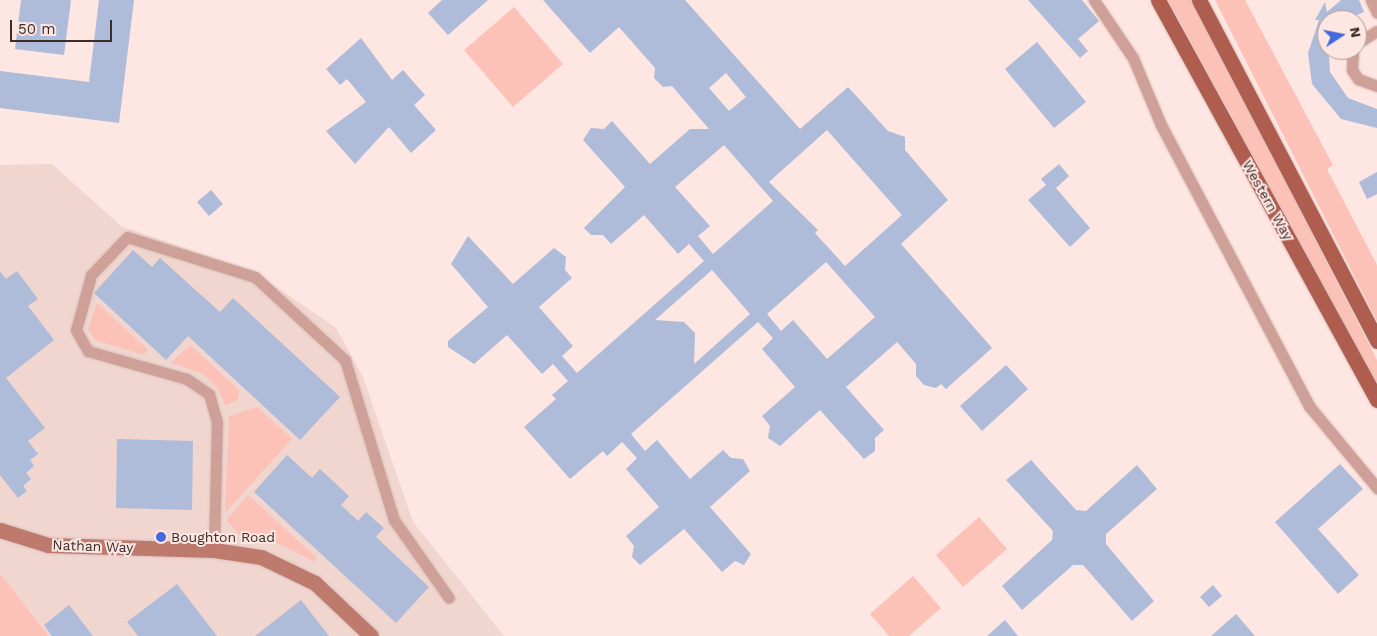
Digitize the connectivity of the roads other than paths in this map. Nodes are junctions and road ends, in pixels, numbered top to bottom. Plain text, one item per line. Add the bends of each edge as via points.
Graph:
1 (1094, 0) edge
2 (1158, 0) edge
3 (1199, 0) edge
4 (1371, 0) edge
5 (1377, 13) edge
6 (1352, 60) edge
7 (1377, 86) edge
8 (1377, 341) edge
9 (1377, 400) edge
10 (1377, 488) edge
11 (0, 530) edge
12 (214, 550) junction
13 (449, 598) dead end
14 (372, 636) edge

1 - 10 street via 1132,58 1161,125 1310,406
2 - 9 main road, Western Way
3 - 8 main road
4 - 5 street
6 - 7 street via 1352,70 1358,79
11 - 12 street, Nathan Way via 48,544
12 - 13 street via 217,422 209,394 187,379 88,351 76,330 91,274 127,237 255,277 345,360 394,520
12 - 14 street, Nathan Way via 261,557 299,573 333,597

